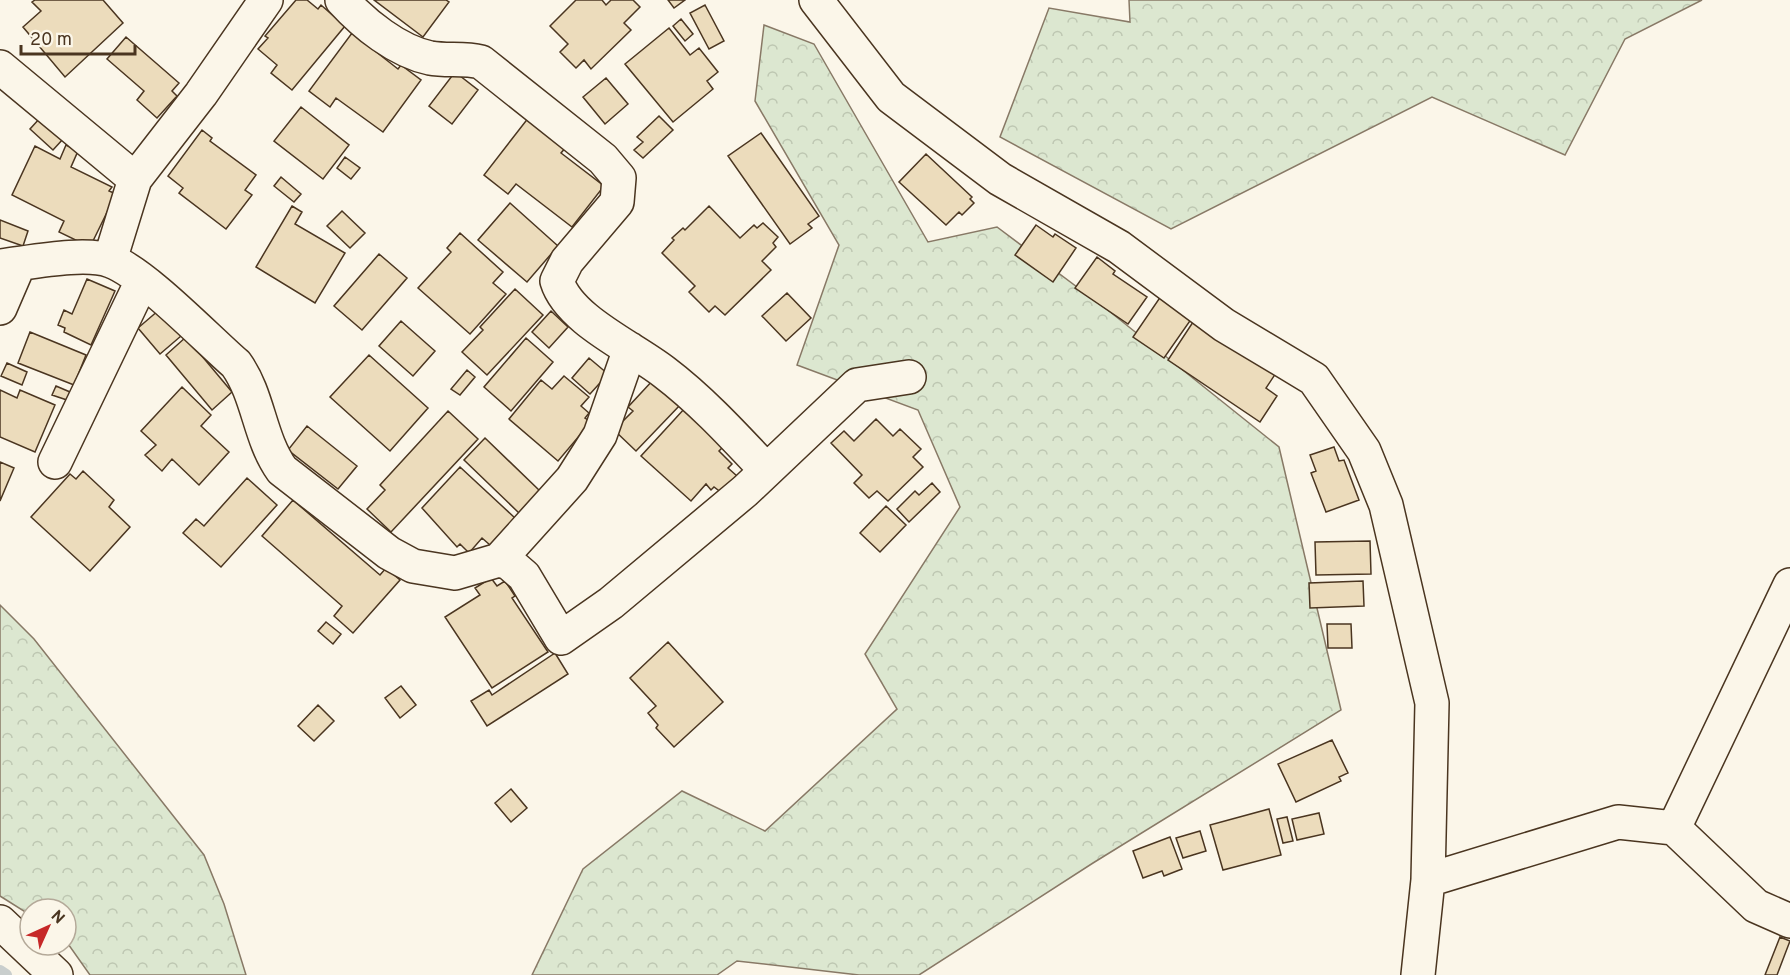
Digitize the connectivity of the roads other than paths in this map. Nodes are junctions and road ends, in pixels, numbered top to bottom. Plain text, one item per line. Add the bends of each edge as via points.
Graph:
1 (266, 0) edge
2 (342, 0) edge
3 (816, 0) edge
4 (0, 67) edge
5 (135, 179) junction
6 (110, 260) junction
7 (10, 265) edge
8 (142, 281) junction
9 (0, 308) edge
10 (630, 349) junction
11 (909, 377) dead end
12 (55, 462) dead end
13 (766, 470) junction
14 (499, 560) junction
15 (1790, 585) edge
16 (1674, 828) junction
17 (1428, 880) junction
18 (1790, 921) edge
19 (0, 922) edge
20 (56, 975) edge
21 (1418, 975) edge

1 - 5 main road via 201,94
2 - 10 main road via 393,42 430,58 481,62 603,159 618,178 617,202 567,261 557,281 561,295 576,311
3 - 17 main road via 891,97 1000,179 1119,247 1224,325 1314,379 1364,451 1386,505 1432,703
4 - 5 main road
5 - 6 main road
6 - 7 main road via 71,258
6 - 8 main road
7 - 9 main road
8 - 12 main road
8 - 14 main road via 236,364 247,379 270,453 282,470 390,553 413,566 455,573
10 - 13 main road via 664,372
10 - 14 main road via 600,435 572,479
11 - 13 main road via 857,385
13 - 14 main road via 611,603 561,638 524,576
15 - 16 main road
16 - 17 main road via 1618,822
16 - 18 main road via 1756,906
17 - 21 main road
19 - 20 main road

